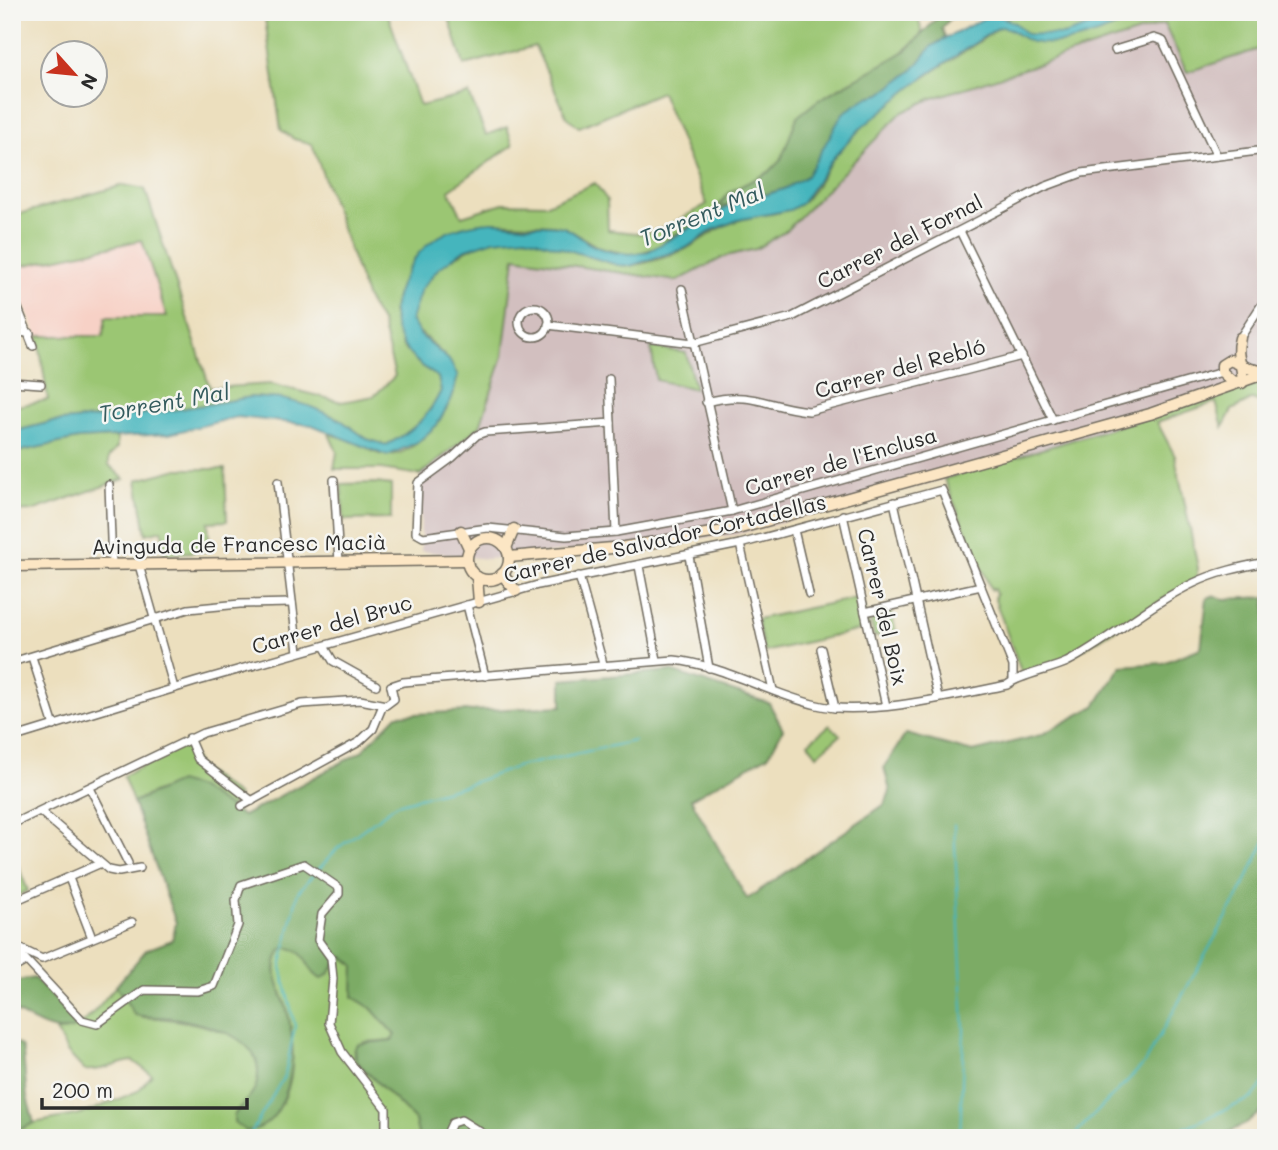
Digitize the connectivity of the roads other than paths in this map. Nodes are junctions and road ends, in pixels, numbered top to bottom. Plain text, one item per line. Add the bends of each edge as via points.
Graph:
1 (1115, 50) dead end
2 (1266, 150) edge
3 (1217, 156) junction
4 (960, 231) junction
5 (682, 289) dead end
6 (12, 293) edge
7 (1266, 298) edge
8 (548, 326) junction
9 (12, 332) edge
10 (30, 332) junction
11 (1240, 338) junction
12 (693, 343) junction
13 (33, 346) dead end
14 (1022, 356) junction
15 (1239, 366) junction
16 (1224, 367) junction
17 (1266, 372) edge
18 (609, 379) dead end
19 (12, 383) edge
20 (1242, 383) junction
21 (41, 384) dead end
22 (1210, 393) junction
23 (706, 402) junction
24 (1053, 420) junction
25 (611, 423) junction
26 (334, 481) dead end
27 (278, 482) dead end
28 (109, 485) dead end
29 (894, 502) junction
30 (733, 511) junction
31 (843, 515) junction
32 (514, 530) junction
33 (794, 530) junction
34 (461, 531) junction
35 (616, 531) junction
36 (740, 544) junction
37 (469, 548) junction
38 (508, 552) junction
39 (689, 556) junction
40 (466, 560) junction
41 (288, 562) junction
42 (340, 562) junction
43 (1266, 562) edge
44 (112, 565) junction
45 (139, 565) junction
46 (12, 566) edge
47 (639, 566) junction
48 (502, 574) junction
49 (579, 576) junction
50 (477, 577) junction
51 (981, 586) junction
52 (516, 592) junction
53 (809, 594) dead end
54 (915, 601) junction
55 (479, 602) junction
56 (292, 603) junction
57 (467, 605) junction
58 (865, 612) junction
59 (155, 618) junction
60 (324, 646) junction
61 (821, 649) dead end
62 (298, 652) junction
63 (33, 657) junction
64 (657, 660) junction
65 (12, 662) edge
66 (603, 664) junction
67 (709, 668) junction
68 (485, 676) junction
69 (1013, 680) junction
70 (376, 685) junction
71 (391, 686) junction
72 (174, 688) junction
73 (774, 690) junction
74 (938, 698) junction
75 (374, 700) junction
76 (383, 705) junction
77 (886, 706) junction
78 (835, 708) junction
79 (54, 726) junction
80 (12, 738) edge
81 (188, 738) junction
82 (90, 788) junction
83 (252, 801) junction
84 (242, 806) dead end
85 (41, 812) junction
86 (12, 824) edge
87 (128, 863) dead end
88 (99, 864) junction
89 (139, 868) dead end
90 (69, 878) junction
91 (12, 902) edge
92 (132, 922) dead end
93 (92, 938) junction
94 (13, 945) edge
95 (26, 961) junction
96 (12, 969) edge
97 (386, 1138) edge
98 (446, 1138) edge
99 (490, 1138) edge

1 - 3 street via 1154,38 1163,41
2 - 3 street, Carrer del Fornal
3 - 4 street, Carrer del Fornal via 1082,173 1044,187
4 - 12 street, Carrer del Fornal via 792,317
4 - 14 street
5 - 12 street
6 - 10 street
7 - 11 street
8 - 8 street, Carrer del Fornal via 547,315 539,308 520,316 520,327 529,336 543,334
8 - 12 street, Carrer del Fornal
9 - 10 street
10 - 13 street
11 - 15 street
11 - 16 street via 1231,347
12 - 23 street
14 - 23 street, Carrer del Rebló via 809,411 751,397
14 - 24 street
15 - 16 street via 1231,360
15 - 17 street
15 - 20 street
16 - 20 street via 1232,381
16 - 22 street via 1221,382
16 - 24 street, Carrer de l'Enclusa
17 - 20 street
18 - 25 street
19 - 21 street
20 - 22 street
22 - 38 street via 737,529 624,547
23 - 30 street
24 - 30 street, Carrer de l'Enclusa
25 - 34 street, Carrer de l'Enclusa via 477,435 418,483 416,533 423,537
25 - 35 street
26 - 42 street
27 - 41 street
28 - 44 street
29 - 31 street, Carrer de Salvador Cortadellas
29 - 51 street, Carrer de Salvador Cortadellas via 942,490
29 - 54 street
30 - 35 street, Carrer de l'Enclusa
31 - 33 street, Carrer de Salvador Cortadellas
31 - 58 street, Carrer del Boix
32 - 34 street, Carrer de l'Enclusa
32 - 35 street, Carrer de l'Enclusa via 566,536
32 - 38 street
33 - 36 street, Carrer de Salvador Cortadellas
33 - 53 street
34 - 37 street
36 - 39 street, Carrer de Salvador Cortadellas
36 - 73 street
37 - 38 street via 478,539 491,537
37 - 40 street
38 - 48 street
39 - 47 street, Carrer de Salvador Cortadellas
39 - 67 street
40 - 42 street, Avinguda de Francesc Macià
40 - 50 street
41 - 42 street, Avinguda de Francesc Macià
41 - 45 street, Avinguda de Francesc Macià
41 - 56 street
43 - 69 street via 1198,581 1070,660
44 - 45 street, Avinguda de Francesc Macià
44 - 46 street, Avinguda de Francesc Macià
45 - 59 street
47 - 49 street, Carrer de Salvador Cortadellas
47 - 64 street
48 - 50 street via 493,580
48 - 52 street
49 - 52 street, Carrer de Salvador Cortadellas
49 - 66 street
50 - 55 street
51 - 54 street
51 - 69 street via 1013,666
52 - 55 street, Carrer de Salvador Cortadellas
54 - 58 street
54 - 74 street
55 - 57 street, Carrer del Bruc
56 - 59 street via 218,606
56 - 62 street
57 - 60 street, Carrer del Bruc
57 - 68 street
58 - 77 street, Carrer del Boix
59 - 63 street
59 - 72 street
60 - 62 street, Carrer del Bruc
60 - 70 street via 333,662
61 - 78 street
62 - 72 street, Carrer del Bruc
63 - 65 street
63 - 79 street
64 - 66 street
64 - 67 street
66 - 68 street
67 - 73 street
68 - 71 street
69 - 74 street
70 - 71 street
70 - 75 street
71 - 76 street via 394,699
72 - 79 street, Carrer del Bruc
73 - 78 street
74 - 77 street
75 - 76 street
75 - 81 street via 277,710
76 - 83 street via 373,729 359,743
77 - 78 street
79 - 80 street, Carrer del Bruc
81 - 82 street
81 - 83 street via 198,759
82 - 85 street
82 - 87 street
83 - 84 street
85 - 86 street
85 - 88 street
88 - 89 street via 113,872
88 - 90 street
90 - 91 street
90 - 93 street
92 - 93 street
93 - 94 street via 42,960
94 - 95 street
95 - 96 street
95 - 97 street via 90,1024 100,1022 144,990 211,989 223,970 238,925 236,901 241,885 304,864 335,884 339,894 321,914 318,940 331,958 329,1023 342,1052 386,1109
98 - 99 street via 452,1123 461,1120

